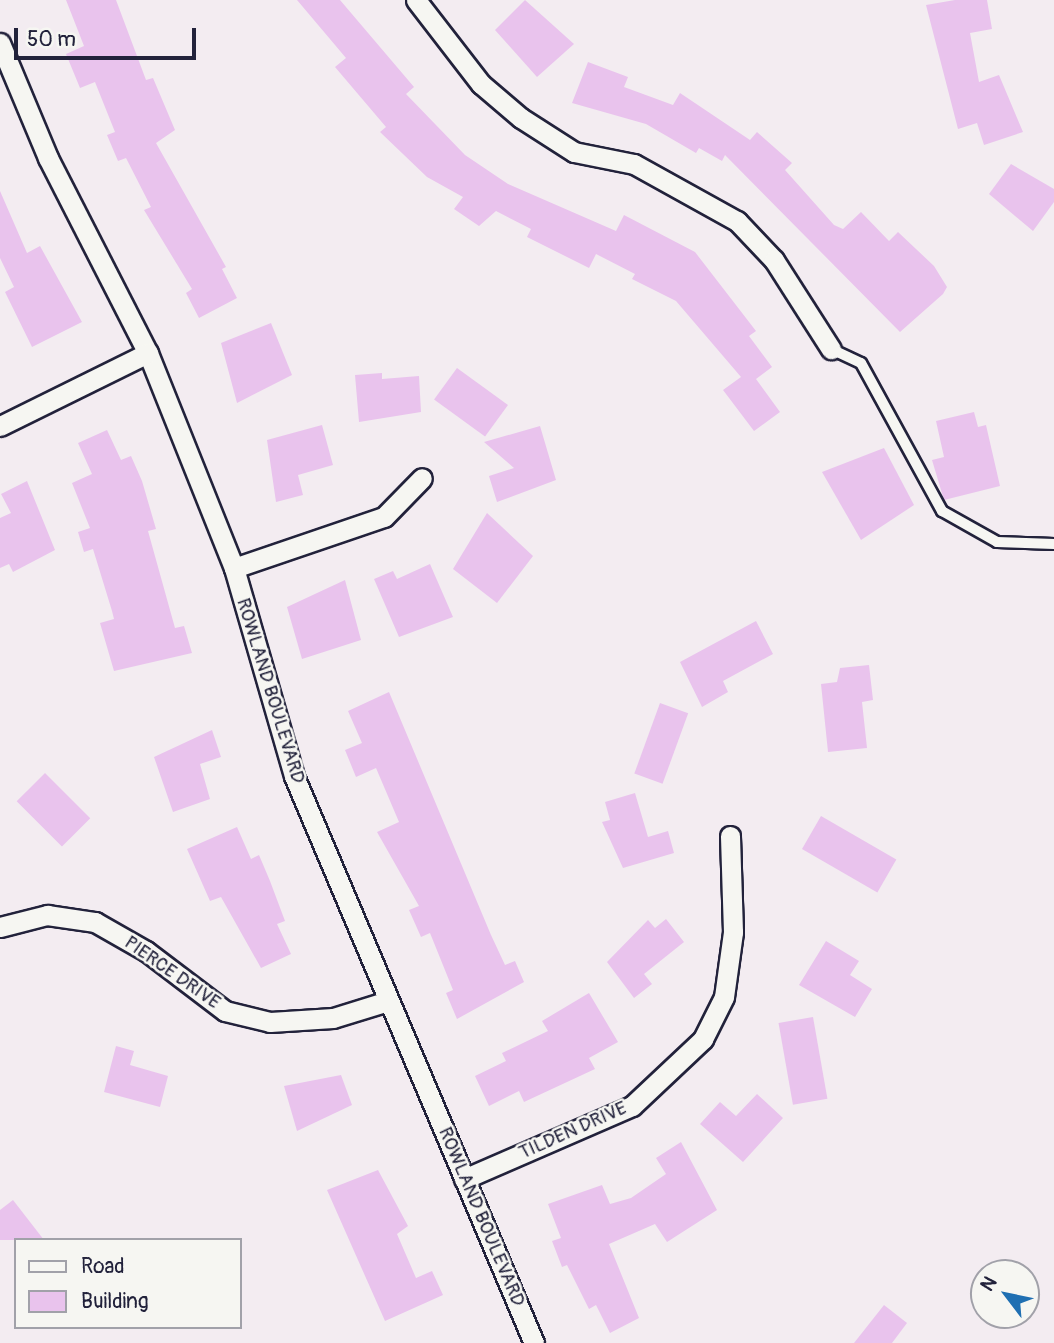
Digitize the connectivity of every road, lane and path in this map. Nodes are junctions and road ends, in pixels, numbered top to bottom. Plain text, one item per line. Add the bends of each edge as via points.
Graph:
1 (416, 0) edge
2 (0, 43) edge
3 (831, 349) joint
4 (148, 353) junction
5 (0, 426) edge
6 (422, 478) dead end
7 (1054, 544) edge
8 (234, 568) junction
9 (730, 836) dead end
10 (0, 927) edge
11 (388, 1001) junction
12 (464, 1179) junction
13 (534, 1343) edge

1 - 3 street via 481,84 521,118 574,152 634,164 737,222 774,260
2 - 4 street, ROWLAND BOULEVARD via 48,158
3 - 7 lane via 861,363 942,512 997,542
4 - 5 street
4 - 8 street, ROWLAND BOULEVARD
6 - 8 street via 384,517
8 - 11 street, ROWLAND BOULEVARD via 293,776
9 - 12 street, TILDEN DRIVE via 733,932 724,997 703,1039 632,1106
10 - 11 street, PIERCE DRIVE via 47,915 95,922 146,951 225,1011 270,1021 333,1018
11 - 12 street, ROWLAND BOULEVARD
12 - 13 street, ROWLAND BOULEVARD

